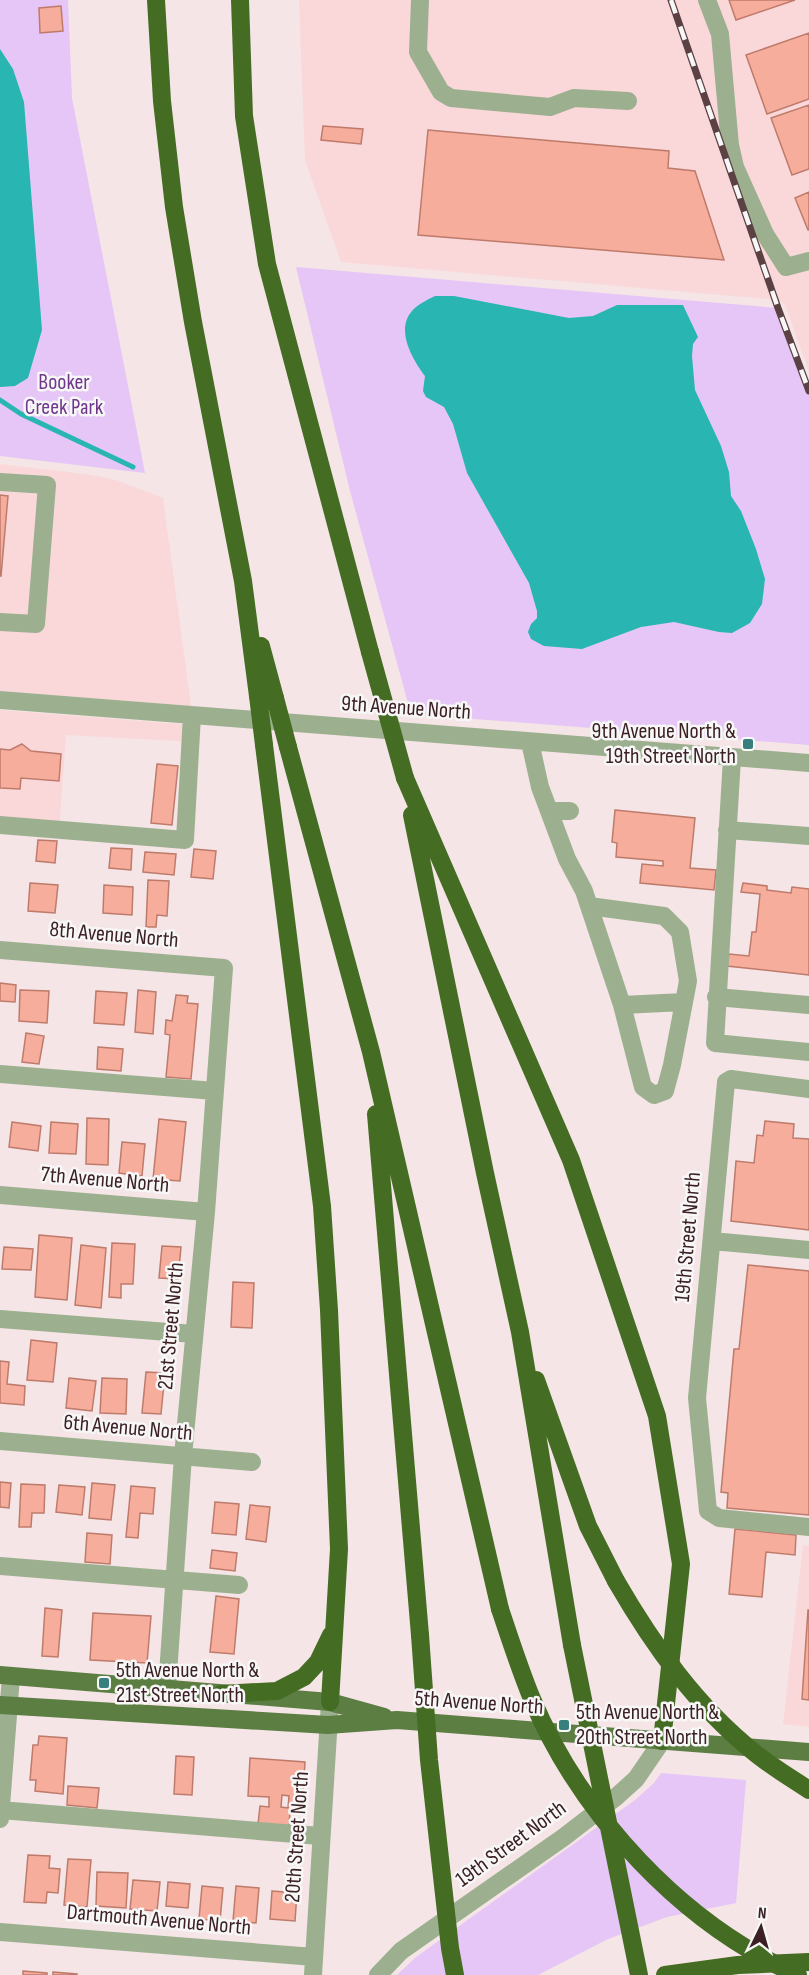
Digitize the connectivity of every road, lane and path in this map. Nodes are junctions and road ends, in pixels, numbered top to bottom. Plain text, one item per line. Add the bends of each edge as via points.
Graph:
1 (156, 0) edge
2 (240, 0) edge
3 (420, 0) edge
4 (707, 0) edge
5 (628, 101) dead end
6 (809, 261) edge
7 (0, 482) edge
8 (0, 622) edge
9 (266, 697) junction
10 (0, 700) edge
11 (192, 715) junction
12 (530, 742) junction
13 (732, 758) junction
14 (809, 763) edge
15 (405, 778) junction
16 (549, 811) junction
17 (570, 811) dead end
18 (0, 825) edge
19 (727, 830) junction
20 (809, 836) edge
21 (589, 906) junction
22 (0, 950) edge
23 (224, 968) joint
24 (716, 997) junction
25 (684, 1002) junction
26 (622, 1005) junction
27 (809, 1005) edge
28 (371, 1052) junction
29 (809, 1052) edge
30 (0, 1074) edge
31 (809, 1089) edge
32 (215, 1091) junction
33 (0, 1195) edge
34 (206, 1212) junction
35 (712, 1241) junction
36 (809, 1250) edge
37 (0, 1319) edge
38 (520, 1332) junction
39 (194, 1334) junction
40 (0, 1441) edge
41 (183, 1456) junction
42 (252, 1462) dead end
43 (809, 1527) edge
44 (0, 1566) edge
45 (174, 1580) junction
46 (239, 1585) dead end
47 (336, 1626) junction
48 (5, 1676) edge
49 (167, 1689) junction
50 (221, 1694) junction
51 (330, 1702) junction
52 (4, 1705) edge
53 (397, 1720) junction
54 (328, 1725) junction
55 (662, 1741) junction
56 (809, 1752) edge
57 (809, 1790) edge
58 (0, 1810) edge
59 (0, 1819) edge
60 (320, 1836) junction
61 (0, 1932) edge
62 (809, 1962) edge
63 (313, 1966) edge
64 (378, 1975) edge
65 (455, 1975) edge
66 (639, 1975) edge
67 (665, 1975) edge
68 (798, 1975) edge

1 - 9 highway via 174,207
2 - 15 highway, bridge via 244,117 267,264
3 - 5 street via 418,52 441,92 451,98 550,107 574,98
4 - 6 street via 720,34 735,167 765,234 786,267
7 - 8 street via 47,485 36,624
9 - 28 highway, bridge via 288,747
9 - 47 highway, bridge via 264,745 322,1206 339,1549
10 - 11 street, 9th Avenue North
11 - 12 street, 9th Avenue North
11 - 18 street via 185,840
12 - 13 street, 9th Avenue North
12 - 16 street
13 - 14 street, 9th Avenue North
13 - 19 street
15 - 38 highway
15 - 55 highway via 571,1160 657,1416 681,1564
16 - 17 street
16 - 21 street
19 - 20 street
19 - 24 street
21 - 25 street via 664,916 680,932 688,981
21 - 26 street
22 - 23 street, 8th Avenue North
23 - 32 street, 21st Street North
24 - 27 street
24 - 29 street via 715,1043
25 - 26 street
25 - 26 street via 665,1091 654,1095 643,1087
28 - 65 highway, bridge via 429,1760
28 - 68 highway, bridge via 500,1609 533,1701 576,1781 631,1852 701,1916 734,1940
30 - 32 street
31 - 35 street, 19th Street North via 731,1079 726,1082
32 - 34 street, 21st Street North
33 - 34 street, 7th Avenue North
34 - 39 street, 21st Street North
35 - 36 street
35 - 43 street, 19th Street North via 697,1398 708,1511 720,1518
37 - 39 street
38 - 57 highway, bridge via 588,1526 640,1622 694,1694 723,1724 756,1754
38 - 66 highway, bridge via 572,1644
39 - 41 street, 21st Street North
40 - 41 street, 6th Avenue North
41 - 42 street, 6th Avenue North
41 - 45 street, 21st Street North
44 - 45 street
45 - 46 street
45 - 49 street, 21st Street North
47 - 50 highway via 318,1662 304,1677 278,1691
47 - 51 highway
48 - 49 main road, 5th Avenue North
48 - 52 street
49 - 50 main road, 5th Avenue North
50 - 51 main road, 5th Avenue North
51 - 53 main road, 5th Avenue North
51 - 54 street, 20th Street North
52 - 54 main road, 5th Avenue North
52 - 58 street
53 - 54 main road, 5th Avenue North
53 - 55 main road, 5th Avenue North
54 - 60 street, 20th Street North
55 - 56 main road, 5th Avenue North
55 - 64 street, 19th Street North via 636,1779 616,1797 401,1951
58 - 59 street
58 - 60 street
60 - 63 street, 20th Street North
61 - 63 street, Dartmouth Avenue North
62 - 67 highway via 738,1965

